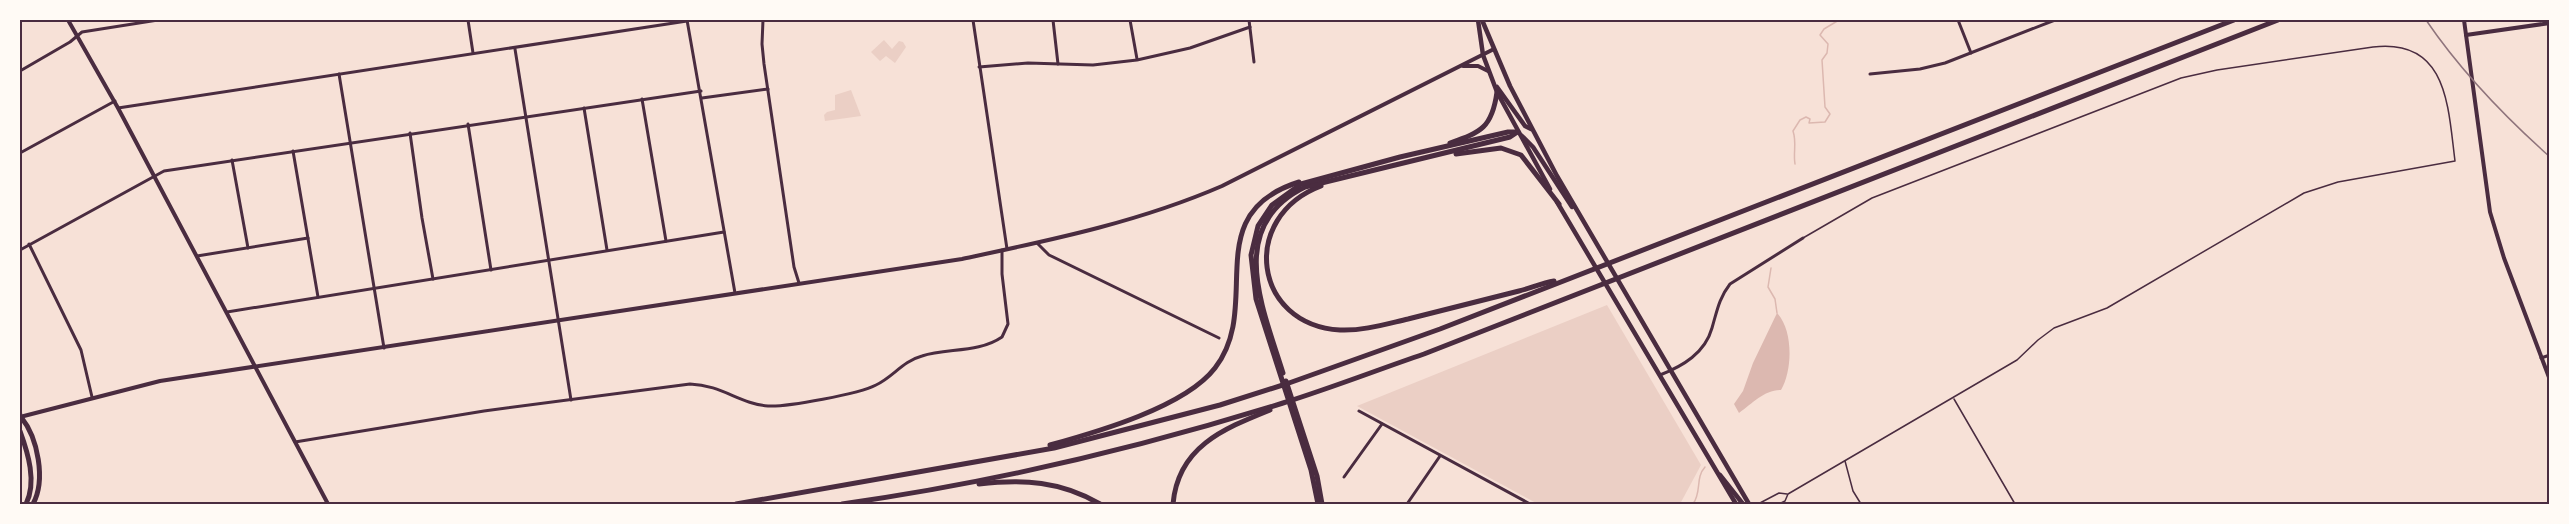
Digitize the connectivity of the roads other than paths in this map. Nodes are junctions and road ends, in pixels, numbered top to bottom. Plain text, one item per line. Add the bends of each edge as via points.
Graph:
1 (68, 20) edge
2 (153, 20) edge
3 (158, 20) edge
4 (468, 20) edge
5 (687, 20) edge
6 (763, 20) edge
7 (973, 20) edge
8 (1053, 20) edge
9 (1130, 20) edge
10 (1249, 20) edge
11 (1480, 20) edge
12 (1958, 20) edge
13 (2055, 20) edge
14 (2234, 20) edge
15 (2278, 20) edge
16 (2464, 20) edge
17 (2550, 23) edge
18 (1250, 27) junction
19 (78, 36) junction
20 (2466, 36) junction
21 (515, 48) junction
22 (1494, 49) junction
23 (1971, 53) junction
24 (473, 54) junction
25 (1483, 55) junction
26 (1137, 60) junction
27 (1254, 62) dead end
28 (1058, 64) junction
29 (979, 67) junction
30 (1460, 67) junction
31 (20, 70) edge
32 (1488, 71) junction
33 (339, 74) junction
34 (1870, 74) dead end
35 (1492, 80) junction
36 (768, 89) junction
37 (700, 91) junction
38 (1497, 92) junction
39 (702, 98) junction
40 (642, 99) junction
41 (115, 101) junction
42 (118, 108) junction
43 (584, 108) junction
44 (526, 116) junction
45 (468, 124) junction
46 (1533, 131) junction
47 (1518, 132) junction
48 (410, 133) junction
49 (350, 142) junction
50 (293, 151) junction
51 (1425, 152) junction
52 (20, 153) edge
53 (1430, 157) junction
54 (232, 160) junction
55 (154, 176) junction
56 (1349, 176) junction
57 (1316, 179) junction
58 (1559, 204) junction
59 (1585, 224) junction
60 (723, 232) junction
61 (308, 238) junction
62 (1803, 238) joint
63 (666, 241) junction
64 (1037, 243) junction
65 (29, 244) junction
66 (248, 248) junction
67 (20, 250) edge
68 (607, 250) junction
69 (1004, 250) junction
70 (197, 256) junction
71 (549, 260) junction
72 (491, 270) junction
73 (1568, 278) junction
74 (433, 279) junction
75 (799, 283) junction
76 (374, 288) junction
77 (735, 293) junction
78 (318, 297) junction
79 (227, 312) junction
80 (560, 320) junction
81 (1220, 338) dead end
82 (384, 348) junction
83 (2550, 356) edge
84 (2541, 358) junction
85 (255, 367) junction
86 (1671, 370) junction
87 (1659, 375) junction
88 (1283, 377) junction
89 (2550, 380) edge
90 (92, 397) junction
91 (1953, 397) junction
92 (571, 400) junction
93 (1284, 403) junction
94 (20, 408) edge
95 (1359, 411) dead end
96 (20, 419) edge
97 (1382, 424) junction
98 (20, 431) edge
99 (295, 442) junction
100 (1016, 455) junction
101 (1440, 456) junction
102 (1845, 461) junction
103 (1712, 466) junction
104 (1344, 477) dead end
105 (947, 488) junction
106 (1788, 494) junction
107 (26, 504) edge
108 (33, 504) edge
109 (328, 504) edge
110 (736, 504) edge
111 (842, 504) edge
112 (1100, 504) edge
113 (1173, 504) edge
114 (1320, 504) edge
115 (1407, 504) edge
116 (1530, 504) edge
117 (1736, 504) edge
118 (1743, 504) edge
119 (1749, 504) edge
120 (1758, 504) edge
121 (1779, 504) edge
122 (1861, 504) edge
123 (2015, 504) edge

1 - 19 street
2 - 3 street
2 - 19 street via 88,30
4 - 24 street
5 - 21 street
5 - 37 street
6 - 36 street
7 - 29 street
8 - 28 street
9 - 26 street
10 - 18 street
11 - 22 main road
11 - 25 main road
12 - 23 street
13 - 23 street
14 - 73 highway
15 - 93 highway via 1424,354
16 - 20 street
17 - 20 street
18 - 26 street via 1190,48
18 - 27 street
19 - 31 street
19 - 41 street
20 - 84 street via 2490,212
21 - 24 street
21 - 44 street
22 - 25 street
22 - 46 main road
23 - 34 street via 1920,69
24 - 33 street
25 - 30 street
25 - 32 main road
26 - 28 street
28 - 29 street
29 - 69 street
30 - 32 street via 1472,65
30 - 64 street via 1188,201 1131,220
32 - 35 main road
33 - 42 street
33 - 49 street
35 - 38 main road
35 - 46 main road via 1525,126
36 - 39 street
36 - 75 street
37 - 39 street
37 - 40 street
38 - 47 main road
38 - 51 highway via 1493,113 1481,130
39 - 60 street
40 - 43 street
40 - 63 street
41 - 42 street
41 - 52 street
42 - 55 street
43 - 44 street
43 - 68 street
44 - 45 street
44 - 71 street
45 - 48 street
45 - 72 street
46 - 47 main road
46 - 59 main road
47 - 51 highway
47 - 53 highway
47 - 58 main road
47 - 59 main road via 1533,147
48 - 49 street
48 - 74 street
49 - 50 street
49 - 76 street
50 - 54 street
50 - 61 street
51 - 57 highway
53 - 56 highway
53 - 58 highway via 1510,150 1528,162
54 - 55 street via 175,168
54 - 66 street
55 - 65 street
55 - 70 street
56 - 73 highway via 1300,195 1276,219 1269,237 1266,258 1275,292 1291,312 1308,323 1341,330 1368,327
56 - 88 highway via 1293,193 1273,210 1258,238 1259,294
57 - 88 highway via 1289,190 1272,205 1253,242 1251,270 1256,299
57 - 100 highway via 1286,186 1269,196 1248,219 1237,249 1233,331 1209,375 1197,386 1152,409
58 - 87 main road
59 - 86 main road
60 - 63 street
60 - 77 street
61 - 66 street
61 - 78 street
62 - 86 street via 1730,284 1717,306 1704,346
62 - 91 lane via 1872,198 2181,78 2380,46 2420,56 2437,72 2446,92 2455,161 2338,182 2304,193 2107,308 2054,328 2017,360
63 - 68 street
64 - 69 street
64 - 81 street via 1049,255
65 - 67 street
65 - 90 street via 78,342
66 - 70 street
68 - 71 street
69 - 75 street
69 - 92 street via 1002,274 1008,324 1002,337 984,345 914,358 861,391 772,406 697,385
70 - 79 street
71 - 72 street
71 - 80 street
72 - 74 street
73 - 100 highway via 1289,383 1116,434
74 - 76 street
75 - 77 street
76 - 78 street
76 - 82 street
77 - 80 street
78 - 79 street
79 - 85 street
80 - 82 street
80 - 92 street
82 - 85 street
83 - 84 street
84 - 89 street
85 - 90 street via 160,381
85 - 99 street
86 - 87 street
86 - 119 main road
87 - 103 main road
88 - 114 highway
90 - 96 street
91 - 102 lane
91 - 123 lane
92 - 99 street
93 - 105 highway via 1144,443
93 - 113 highway via 1231,427 1197,449 1183,466
94 - 96 street
95 - 97 street
96 - 108 highway via 28,426 40,471
97 - 101 street
97 - 104 street
98 - 107 highway via 31,475
99 - 109 street
100 - 110 highway
101 - 115 street
101 - 116 street
102 - 106 lane
102 - 122 lane
103 - 117 main road
103 - 118 main road
105 - 111 highway
105 - 112 highway via 1033,481 1075,492
106 - 120 lane via 1779,493
106 - 121 lane

